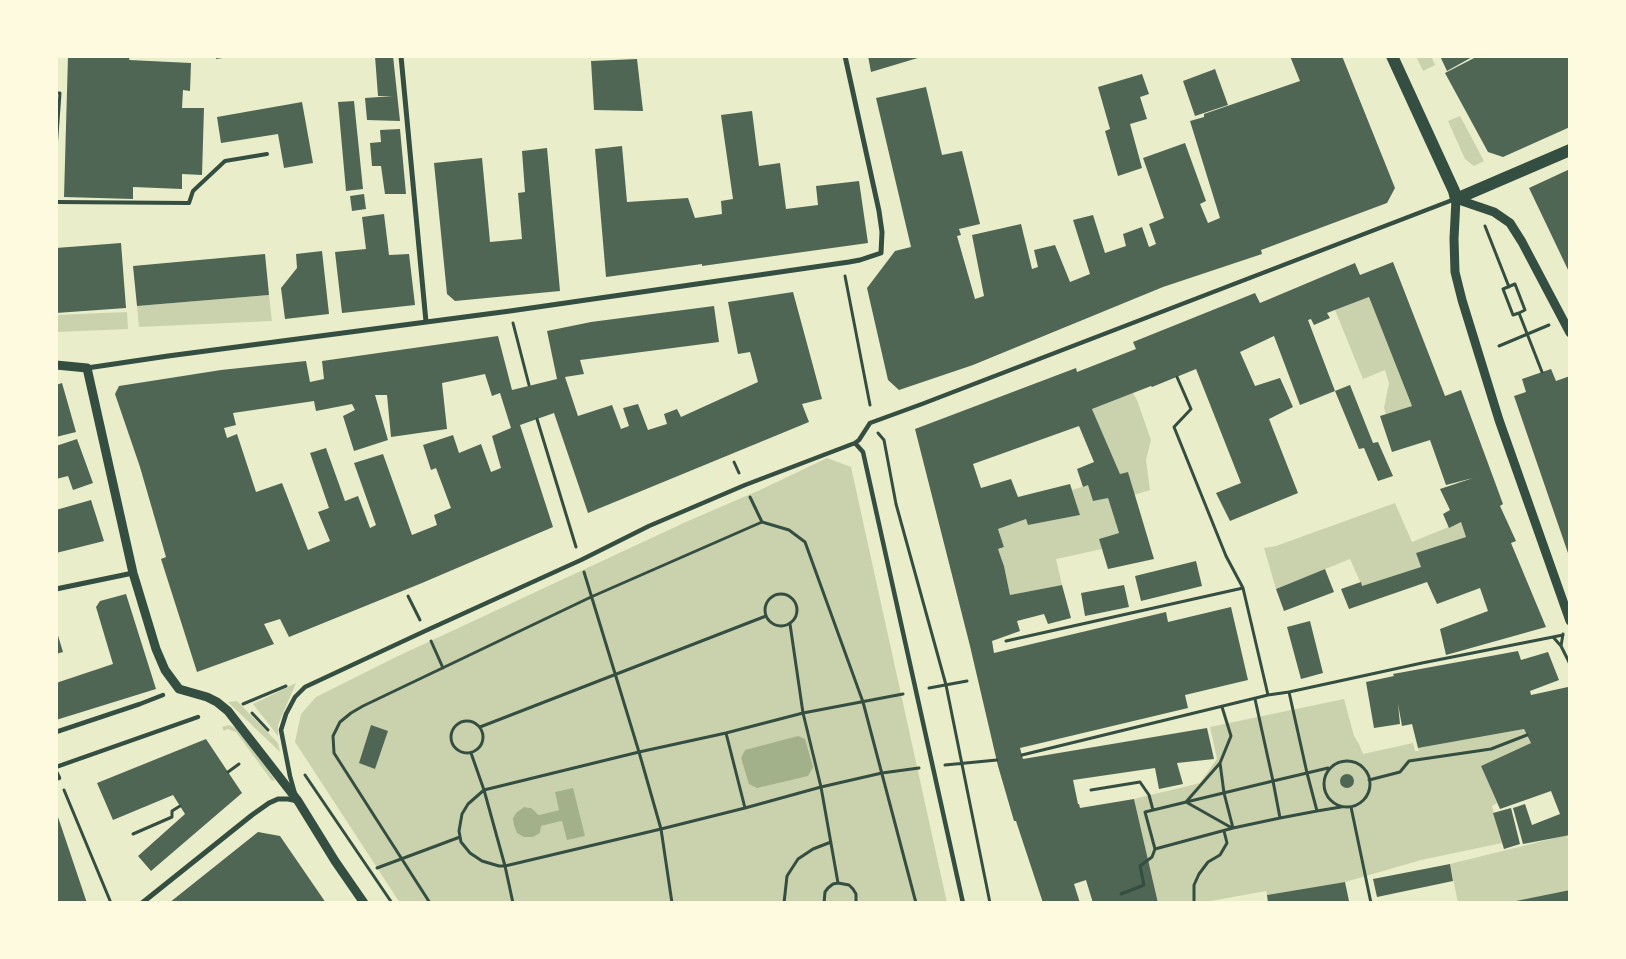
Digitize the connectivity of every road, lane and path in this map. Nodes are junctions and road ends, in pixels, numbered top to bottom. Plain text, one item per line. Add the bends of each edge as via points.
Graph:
1 (401, 56) edge
2 (845, 56) edge
3 (1392, 56) edge
4 (56, 93) edge
5 (56, 149) edge
6 (1570, 150) edge
7 (267, 154) dead end
8 (1456, 198) junction
9 (56, 202) edge
10 (1485, 226) dead end
11 (844, 273) dead end
12 (1509, 287) junction
13 (510, 311) junction
14 (1518, 313) junction
15 (426, 322) junction
16 (1551, 324) dead end
17 (1570, 333) edge
18 (1527, 334) junction
19 (1499, 346) dead end
20 (56, 365) edge
21 (87, 368) junction
22 (1542, 372) dead end
23 (1177, 376) dead end
24 (529, 385) dead end
25 (870, 406) dead end
26 (537, 419) dead end
27 (870, 422) junction
28 (855, 443) junction
29 (580, 560) junction
30 (133, 573) junction
31 (1243, 588) junction
32 (56, 589) edge
33 (591, 598) junction
34 (766, 616) junction
35 (1570, 622) edge
36 (790, 624) junction
37 (1553, 637) junction
38 (1006, 641) dead end
39 (1561, 646) junction
40 (1570, 664) edge
41 (615, 675) junction
42 (286, 685) dead end
43 (1289, 692) junction
44 (162, 695) dead end
45 (1268, 695) junction
46 (1255, 699) junction
47 (863, 702) junction
48 (1222, 707) junction
49 (803, 713) junction
50 (198, 718) dead end
51 (480, 727) junction
52 (56, 732) edge
53 (726, 733) junction
54 (1527, 735) dead end
55 (284, 747) junction
56 (639, 752) junction
57 (471, 753) junction
58 (1022, 755) dead end
59 (997, 760) dead end
60 (1220, 763) junction
61 (239, 764) dead end
62 (961, 764) junction
63 (56, 767) edge
64 (1328, 768) junction
65 (56, 772) edge
66 (228, 772) dead end
67 (882, 773) junction
68 (1306, 773) junction
69 (58, 778) joint
70 (1369, 780) junction
71 (1273, 781) junction
72 (822, 787) junction
73 (484, 790) junction
74 (1090, 790) dead end
75 (1224, 793) junction
76 (298, 801) junction
77 (1186, 802) junction
78 (180, 806) dead end
79 (1342, 807) junction
80 (1351, 807) junction
81 (745, 808) junction
82 (1153, 810) junction
83 (1317, 811) junction
84 (1280, 818) junction
85 (1233, 828) junction
86 (661, 829) junction
87 (1224, 831) junction
88 (133, 834) dead end
89 (460, 837) junction
90 (831, 842) junction
91 (1155, 849) junction
92 (402, 858) junction
93 (505, 866) junction
94 (377, 868) dead end
95 (838, 883) junction
96 (1121, 894) dead end
97 (111, 903) edge
98 (142, 903) edge
99 (364, 903) edge
100 (392, 903) edge
101 (430, 903) edge
102 (513, 903) edge
103 (672, 903) edge
104 (784, 903) edge
105 (824, 903) edge
106 (856, 903) edge
107 (916, 903) edge
108 (963, 903) edge
109 (990, 903) edge
110 (1194, 903) edge
111 (1371, 903) edge

1 - 15 street
2 - 13 street via 879,211 880,253 860,260
3 - 8 main road
4 - 5 path via 60,93
6 - 8 main road
7 - 9 lane via 224,161 193,191 189,202
8 - 17 street via 1494,212 1510,223
8 - 27 street
8 - 35 street via 1455,272 1462,300 1499,420
10 - 12 path
11 - 25 path
12 - 14 path via 1503,289 1513,315
12 - 14 path via 1515,284 1525,310
13 - 15 street
13 - 24 path
14 - 18 path
15 - 21 street
16 - 18 path
18 - 19 path
18 - 22 path
20 - 21 street
21 - 30 street
23 - 31 path via 1191,409 1174,426 1226,556
26 - 29 path
27 - 28 street
27 - 62 path via 884,440 896,504 946,685
28 - 29 street via 745,485
28 - 108 street via 863,452
29 - 33 path
29 - 55 street via 305,687 286,714 282,730
30 - 32 street
30 - 76 street via 165,670 179,689 207,697 228,711
31 - 38 path
31 - 45 path
33 - 41 path
33 - 47 path via 762,522 788,530 805,542
33 - 92 path via 363,706 340,722 334,736 334,753
34 - 36 path via 780,627
34 - 36 path via 769,598 785,594 797,605 796,616
34 - 41 path
36 - 49 path
37 - 39 path
37 - 39 path via 1564,635
37 - 43 path
39 - 40 path
41 - 51 path
41 - 56 path
42 - 55 path via 243,704
43 - 45 path
43 - 68 path
44 - 52 street
45 - 46 path
46 - 48 path
46 - 71 path
47 - 49 path
47 - 67 path
48 - 58 path
48 - 60 path via 1231,736
49 - 53 path
49 - 72 path
50 - 63 street
51 - 57 path via 484,732 483,743
51 - 57 path via 466,720 452,730 453,745 461,752
53 - 56 path
53 - 81 path
54 - 70 path via 1491,749 1409,761 1400,772
55 - 76 street
55 - 100 path
56 - 73 path
56 - 86 path
57 - 73 path
59 - 62 path
60 - 75 path
60 - 77 path
61 - 66 path
62 - 109 path
64 - 68 path
64 - 70 path via 1349,760 1360,764
64 - 79 path via 1323,781 1326,793
65 - 69 street
67 - 72 path
67 - 107 path
68 - 71 path
68 - 83 path
69 - 97 path
70 - 80 path via 1366,797
71 - 75 path
71 - 84 path
72 - 81 path
72 - 90 path
73 - 89 path via 462,814
73 - 93 path
74 - 82 path via 1140,782
75 - 77 path
75 - 85 path
76 - 98 street via 278,799 269,803
76 - 99 street
77 - 82 path
77 - 85 path
78 - 88 path via 172,811 172,817
79 - 80 path
79 - 83 path
80 - 111 path
81 - 86 path
82 - 91 path via 1145,812
83 - 84 path
84 - 85 path
85 - 87 path
86 - 93 path
86 - 103 path
87 - 91 path
87 - 110 path via 1227,843 1220,855 1208,862 1199,874 1194,885
89 - 92 path
89 - 93 path via 470,853 482,861
90 - 95 path
90 - 104 path via 798,859 787,876
91 - 96 path via 1152,857 1140,866 1144,885
92 - 94 path
92 - 101 path
93 - 102 path
95 - 105 path via 825,892
95 - 106 path via 853,889

